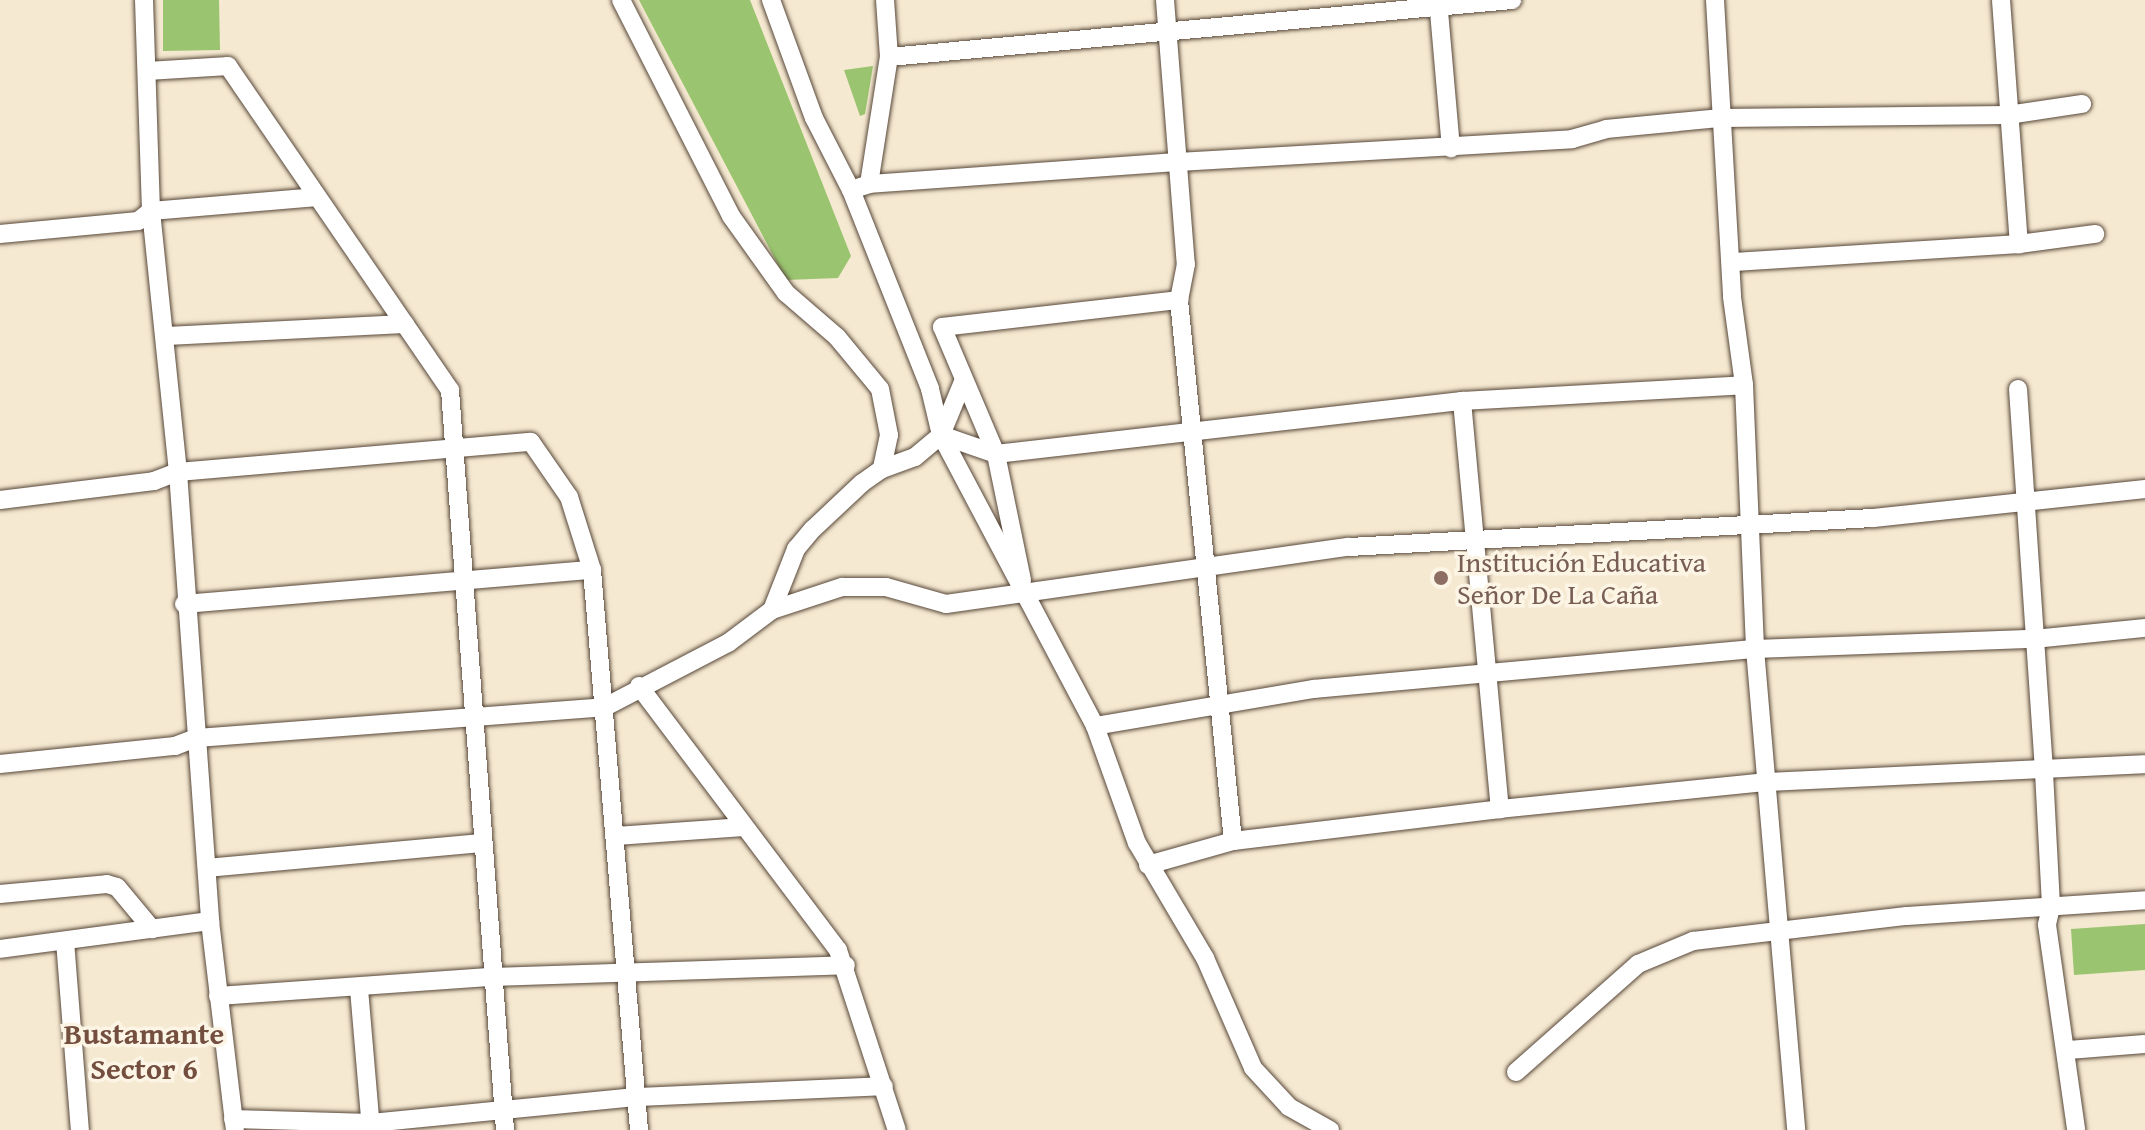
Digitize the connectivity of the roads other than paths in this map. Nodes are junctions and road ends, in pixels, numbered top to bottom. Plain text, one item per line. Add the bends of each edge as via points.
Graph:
1 (144, 0) edge
2 (621, 0) edge
3 (771, 0) edge
4 (885, 0) edge
5 (1165, 0) edge
6 (1512, 0) edge
7 (1715, 0) edge
8 (2001, 0) edge
9 (1439, 4) edge
10 (1167, 28) junction
11 (889, 57) junction
12 (148, 71) junction
13 (2082, 104) dead end
14 (2008, 115) junction
15 (1721, 118) junction
16 (1451, 148) junction
17 (1178, 162) junction
18 (860, 187) junction
19 (317, 197) junction
20 (151, 211) junction
21 (0, 234) edge
22 (2095, 234) dead end
23 (2019, 244) junction
24 (1734, 262) junction
25 (1179, 300) junction
26 (405, 324) junction
27 (166, 336) junction
28 (963, 382) junction
29 (1744, 385) junction
30 (2018, 389) dead end
31 (1462, 401) junction
32 (1192, 428) junction
33 (941, 435) junction
34 (453, 449) junction
35 (996, 454) junction
36 (882, 469) junction
37 (178, 472) junction
38 (2145, 489) edge
39 (0, 500) edge
40 (2022, 501) junction
41 (1750, 526) junction
42 (1476, 536) junction
43 (1204, 566) junction
44 (592, 570) junction
45 (461, 577) junction
46 (1024, 590) junction
47 (184, 604) junction
48 (772, 610) junction
49 (2145, 628) edge
50 (2034, 639) junction
51 (1755, 649) junction
52 (1486, 677) junction
53 (639, 686) junction
54 (1218, 706) junction
55 (605, 707) junction
56 (474, 714) junction
57 (1095, 726) junction
58 (196, 738) junction
59 (0, 764) edge
60 (2145, 764) edge
61 (2044, 772) junction
62 (1766, 782) junction
63 (1500, 809) junction
64 (744, 827) junction
65 (616, 836) junction
66 (1233, 841) junction
67 (481, 843) junction
68 (1148, 865) junction
69 (207, 868) junction
70 (0, 894) edge
71 (2145, 900) edge
72 (2051, 907) junction
73 (210, 921) junction
74 (152, 929) junction
75 (1778, 930) junction
76 (65, 941) junction
77 (0, 949) edge
78 (846, 965) junction
79 (630, 970) junction
80 (492, 977) junction
81 (359, 989) junction
82 (218, 996) junction
83 (2145, 1044) edge
84 (2068, 1050) junction
85 (1516, 1072) dead end
86 (884, 1086) junction
87 (636, 1097) junction
88 (502, 1109) junction
89 (234, 1125) edge
90 (371, 1126) edge
91 (80, 1130) edge
92 (505, 1130) edge
93 (639, 1130) edge
94 (897, 1130) edge
95 (1330, 1130) edge
96 (1796, 1130) edge
97 (2076, 1130) edge

1 - 12 street
2 - 36 street via 731,216 786,293 837,337 880,389 889,435
3 - 18 street via 814,118
4 - 11 street
5 - 10 street
6 - 9 street
7 - 15 street
8 - 14 street
9 - 10 street
9 - 16 street
10 - 11 street
10 - 17 street
11 - 18 street
12 - 19 street via 228,66
12 - 20 street
13 - 14 street
14 - 15 street
14 - 23 street
15 - 16 street via 1606,129 1572,139
15 - 24 street
16 - 17 street
17 - 18 street
17 - 25 street via 1186,264
18 - 33 street
19 - 20 street
19 - 26 street
20 - 21 street via 138,221
20 - 27 street
22 - 23 street
23 - 24 street
24 - 29 street via 1732,297
25 - 28 street via 942,327
25 - 32 street
26 - 27 street
26 - 34 street via 450,390
27 - 37 street
28 - 33 street
28 - 35 street
29 - 31 street
29 - 41 street
30 - 40 street
31 - 32 street
31 - 42 street
32 - 35 street
32 - 43 street
33 - 35 street
33 - 36 street via 915,457
33 - 46 street
34 - 37 street
34 - 44 street via 531,442 569,497
34 - 45 street
35 - 46 street
36 - 48 street via 836,505 796,549
37 - 39 street via 154,481
37 - 47 street
38 - 40 street
40 - 41 street
40 - 50 street
41 - 42 street
41 - 51 street
42 - 43 street
42 - 52 street
43 - 46 street
43 - 54 street
44 - 45 street
44 - 55 street
45 - 47 street
45 - 56 street
46 - 48 street via 946,604 886,587 842,587
46 - 57 street
47 - 58 street
48 - 53 street via 728,643
49 - 50 street
50 - 51 street
50 - 61 street
51 - 52 street
51 - 62 street
52 - 54 street via 1314,689
52 - 63 street
53 - 55 street
53 - 64 street
54 - 57 street
54 - 66 street
55 - 56 street
55 - 65 street
56 - 58 street
56 - 67 street
57 - 68 street
58 - 59 street via 175,746
58 - 69 street
60 - 61 street
61 - 62 street
61 - 72 street
62 - 63 street
62 - 75 street
63 - 66 street
64 - 65 street
64 - 78 street
65 - 79 street
66 - 68 street
67 - 69 street
67 - 80 street
68 - 95 street via 1205,958 1253,1068 1289,1107
69 - 73 street
70 - 74 street via 107,884 117,887
71 - 72 street
72 - 75 street
72 - 84 street via 2047,925
73 - 74 street
73 - 82 street
74 - 76 street
75 - 85 street via 1693,941 1638,964
75 - 96 street
76 - 77 street
76 - 91 street
78 - 79 street
78 - 86 street
79 - 80 street
79 - 87 street
80 - 81 street
80 - 88 street
81 - 82 street
81 - 90 street
82 - 89 street
83 - 84 street
84 - 97 street
86 - 87 street
86 - 94 street
87 - 88 street
87 - 93 street
88 - 90 street
88 - 92 street
89 - 90 street

